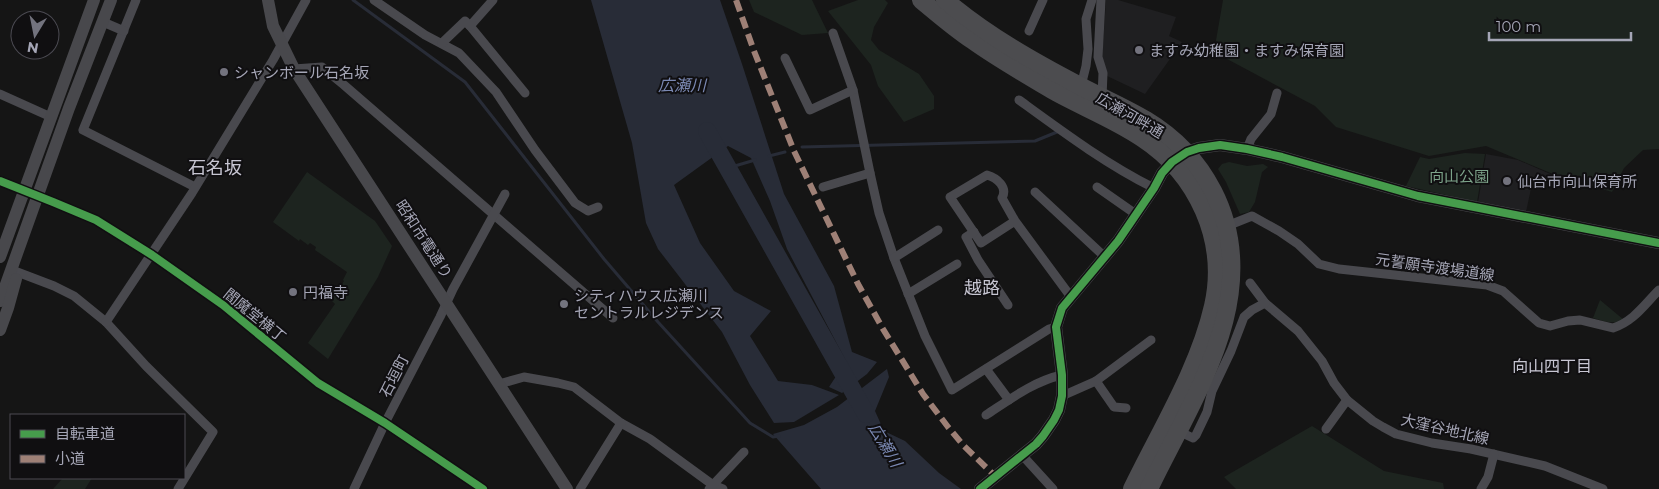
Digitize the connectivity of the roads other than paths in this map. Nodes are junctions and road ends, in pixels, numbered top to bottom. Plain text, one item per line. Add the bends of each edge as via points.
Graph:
1 (94, 0) edge
2 (111, 0) edge
3 (136, 0) edge
4 (268, 0) edge
5 (306, 0) edge
6 (374, 0) edge
7 (494, 0) edge
8 (921, 0) edge
9 (1043, 0) edge
10 (1092, 0) edge
11 (1102, 0) edge
12 (953, 3) edge
13 (103, 22) junction
14 (470, 26) junction
15 (124, 31) junction
16 (1029, 31) dead end
17 (833, 33) dead end
18 (442, 43) junction
19 (281, 45) junction
20 (785, 58) dead end
21 (294, 69) junction
22 (1081, 86) junction
23 (854, 90) junction
24 (525, 93) dead end
25 (1277, 93) dead end
26 (0, 94) edge
27 (1102, 97) junction
28 (1020, 100) dead end
29 (51, 117) junction
30 (1247, 149) junction
31 (1187, 152) junction
32 (1172, 162) junction
33 (870, 173) junction
34 (0, 182) edge
35 (196, 187) junction
36 (824, 187) dead end
37 (1097, 187) dead end
38 (1154, 188) junction
39 (24, 191) junction
40 (1035, 192) dead end
41 (505, 194) dead end
42 (38, 196) junction
43 (598, 207) dead end
44 (493, 215) junction
45 (1137, 215) junction
46 (1015, 221) junction
47 (1227, 226) junction
48 (938, 230) dead end
49 (974, 232) junction
50 (1659, 244) edge
51 (152, 255) junction
52 (0, 257) edge
53 (1105, 257) junction
54 (894, 258) junction
55 (957, 264) dead end
56 (15, 271) junction
57 (1250, 283) dead end
58 (1659, 290) edge
59 (908, 294) junction
60 (1070, 298) junction
61 (0, 301) edge
62 (1265, 303) junction
63 (447, 304) junction
64 (1008, 305) dead end
65 (613, 318) dead end
66 (106, 322) junction
67 (1056, 327) junction
68 (0, 330) edge
69 (1151, 340) dead end
70 (986, 369) junction
71 (1062, 375) junction
72 (1096, 381) junction
73 (499, 384) junction
74 (1062, 396) junction
75 (1009, 400) junction
76 (1347, 400) junction
77 (1126, 408) dead end
78 (986, 415) dead end
79 (385, 422) junction
80 (621, 423) junction
81 (1326, 429) dead end
82 (1178, 431) junction
83 (744, 452) dead end
84 (1158, 453) junction
85 (1494, 454) junction
86 (1022, 455) junction
87 (185, 478) edge
88 (984, 486) edge
89 (711, 487) edge
90 (354, 489) edge
91 (483, 489) edge
92 (567, 489) edge
93 (580, 489) edge
94 (723, 489) edge
95 (1053, 489) edge
96 (1132, 489) edge
97 (1149, 489) edge
98 (1481, 489) edge
99 (1603, 489) edge

1 - 29 street
2 - 13 street
3 - 15 street
4 - 19 street, 昭和市電通り
5 - 19 street
6 - 18 street
7 - 14 street
8 - 32 highway, 広瀬河畔通 via 972,40 1054,91 1142,138
9 - 16 street
10 - 22 street via 1086,19 1088,49
11 - 27 street via 1098,57
12 - 22 highway, 広瀬河畔通 via 988,33
13 - 15 street
13 - 42 street
14 - 18 street via 464,21
14 - 24 street
15 - 35 street via 83,130
17 - 23 street
18 - 43 street via 459,53 496,92 576,203 588,212
19 - 21 street, 昭和市電通り
19 - 35 street
20 - 23 street via 810,110
21 - 44 street via 322,67
21 - 63 street, 昭和市電通り
22 - 27 highway, 広瀬河畔通
23 - 33 street
25 - 30 street via 1271,114
26 - 29 street
27 - 31 highway, 広瀬河畔通 via 1147,121
28 - 38 street via 1076,142
29 - 39 street
30 - 31 street via 1220,145
30 - 50 street via 1410,194
31 - 32 street
31 - 47 highway, 広瀬河畔通 via 1205,177
32 - 38 street via 1162,172
32 - 84 highway, 広瀬河畔通 via 1194,190 1209,223 1216,291 1210,320
33 - 36 street
33 - 54 street
34 - 39 street, 閻魔堂横丁
35 - 51 street
37 - 45 street
38 - 45 street
39 - 42 street, 閻魔堂横丁
39 - 52 street
40 - 53 street
41 - 44 street, 石垣町
42 - 51 street, 閻魔堂横丁 via 96,220
42 - 56 street
44 - 63 street, 石垣町
44 - 65 street
45 - 53 street
46 - 49 street via 981,243
46 - 49 street via 1002,198 1004,189 995,177 987,175 950,197
46 - 60 street
47 - 58 street, 元誓願寺渡場道線 via 1252,216 1298,244 1319,264 1339,269 1487,285 1503,290 1539,323 1550,326 1580,320 1613,328 1635,317
47 - 82 highway, 広瀬河畔通 via 1232,255 1224,326
48 - 54 street
49 - 64 street via 966,237
51 - 66 street
51 - 79 street, 閻魔堂横丁 via 222,305 318,383
53 - 60 street
54 - 59 street
55 - 59 street
56 - 61 street
56 - 66 street via 74,296
56 - 68 street
57 - 62 street, 大窪谷地北線
59 - 70 street via 952,390
60 - 67 street via 1062,308
62 - 76 street, 大窪谷地北線 via 1298,331
62 - 82 street via 1244,318 1196,434 1192,438
63 - 73 street, 昭和市電通り
63 - 79 street, 石垣町
66 - 87 street via 213,432
67 - 70 street
67 - 71 street
69 - 72 street
70 - 75 street
71 - 74 street
71 - 75 street
72 - 74 street
72 - 77 street via 1114,407
73 - 80 street via 524,377 574,387
73 - 92 street, 昭和市電通り
74 - 86 street via 1048,430
75 - 78 street
76 - 81 street
76 - 85 street, 大窪谷地北線 via 1396,434
79 - 90 street, 石垣町
79 - 91 street, 閻魔堂横丁
80 - 89 street via 650,439
80 - 93 street
82 - 84 highway, 広瀬河畔通
83 - 89 street
84 - 96 highway
84 - 97 highway
85 - 98 street
85 - 99 street, 大窪谷地北線 via 1553,469
86 - 88 street
86 - 95 street
89 - 94 street

